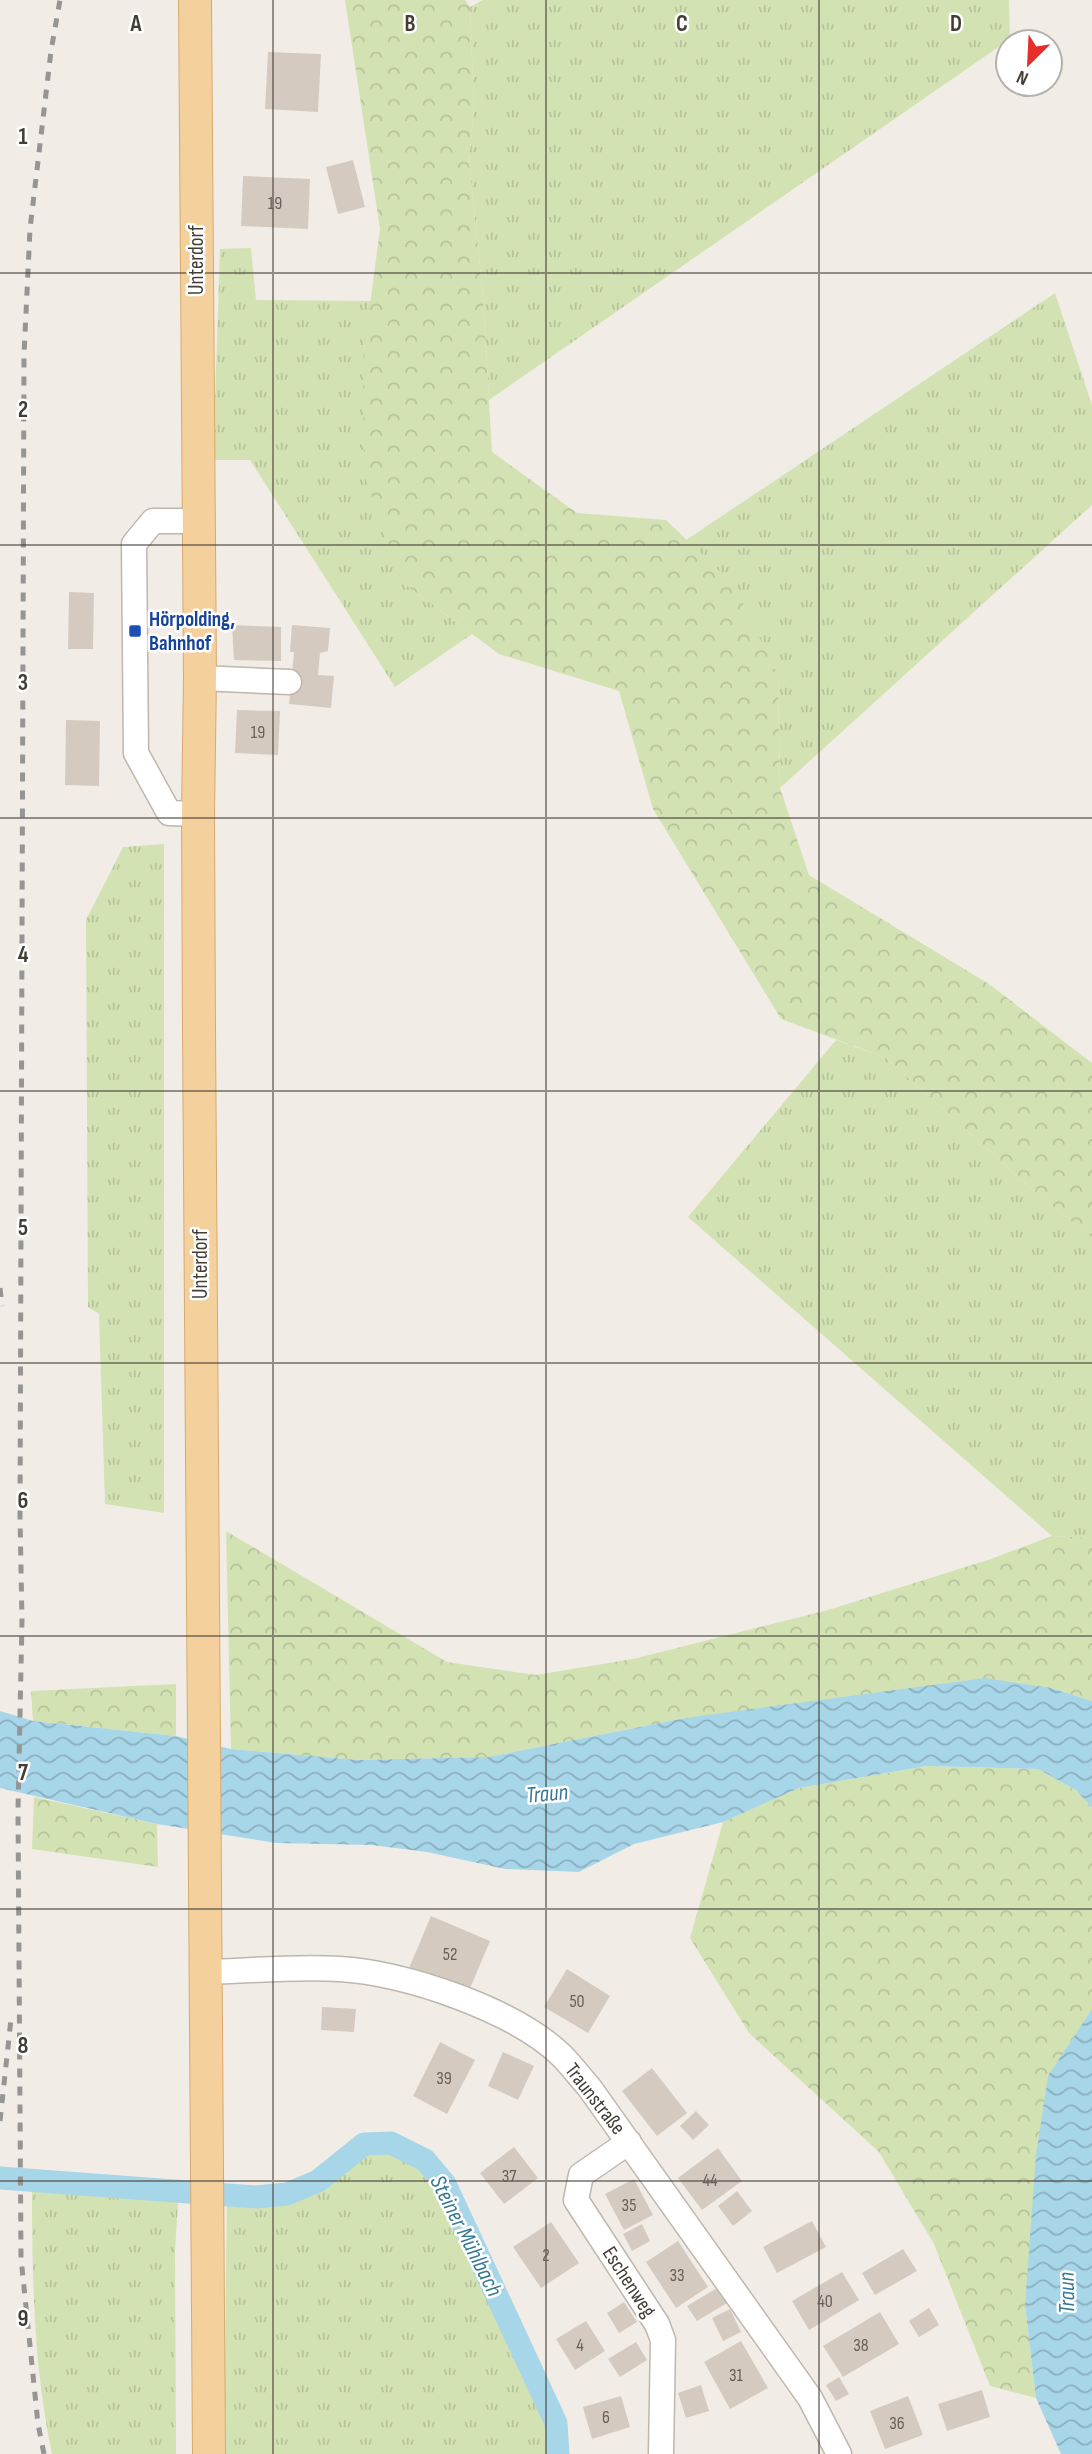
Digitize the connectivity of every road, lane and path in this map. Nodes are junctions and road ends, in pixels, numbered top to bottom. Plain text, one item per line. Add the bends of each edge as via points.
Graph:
1 (195, 0) edge
2 (198, 521) junction
3 (200, 678) junction
4 (289, 682) dead end
5 (198, 814) junction
6 (205, 1972) junction
7 (629, 2142) junction
8 (209, 2454) edge
9 (661, 2454) edge
10 (839, 2454) edge

1 - 2 main road, Unterdorf
2 - 3 main road, Unterdorf
2 - 5 street via 153,521 134,544 136,753 169,813
3 - 4 street
3 - 5 main road, Unterdorf
5 - 6 main road, Unterdorf
6 - 7 street, Traunstraße via 340,1969 403,1980 456,1997 512,2020 560,2054
6 - 8 main road, Unterdorf
7 - 9 street, Eschenweg via 581,2175 576,2200 663,2340
7 - 10 street, Traunstraße via 810,2398

